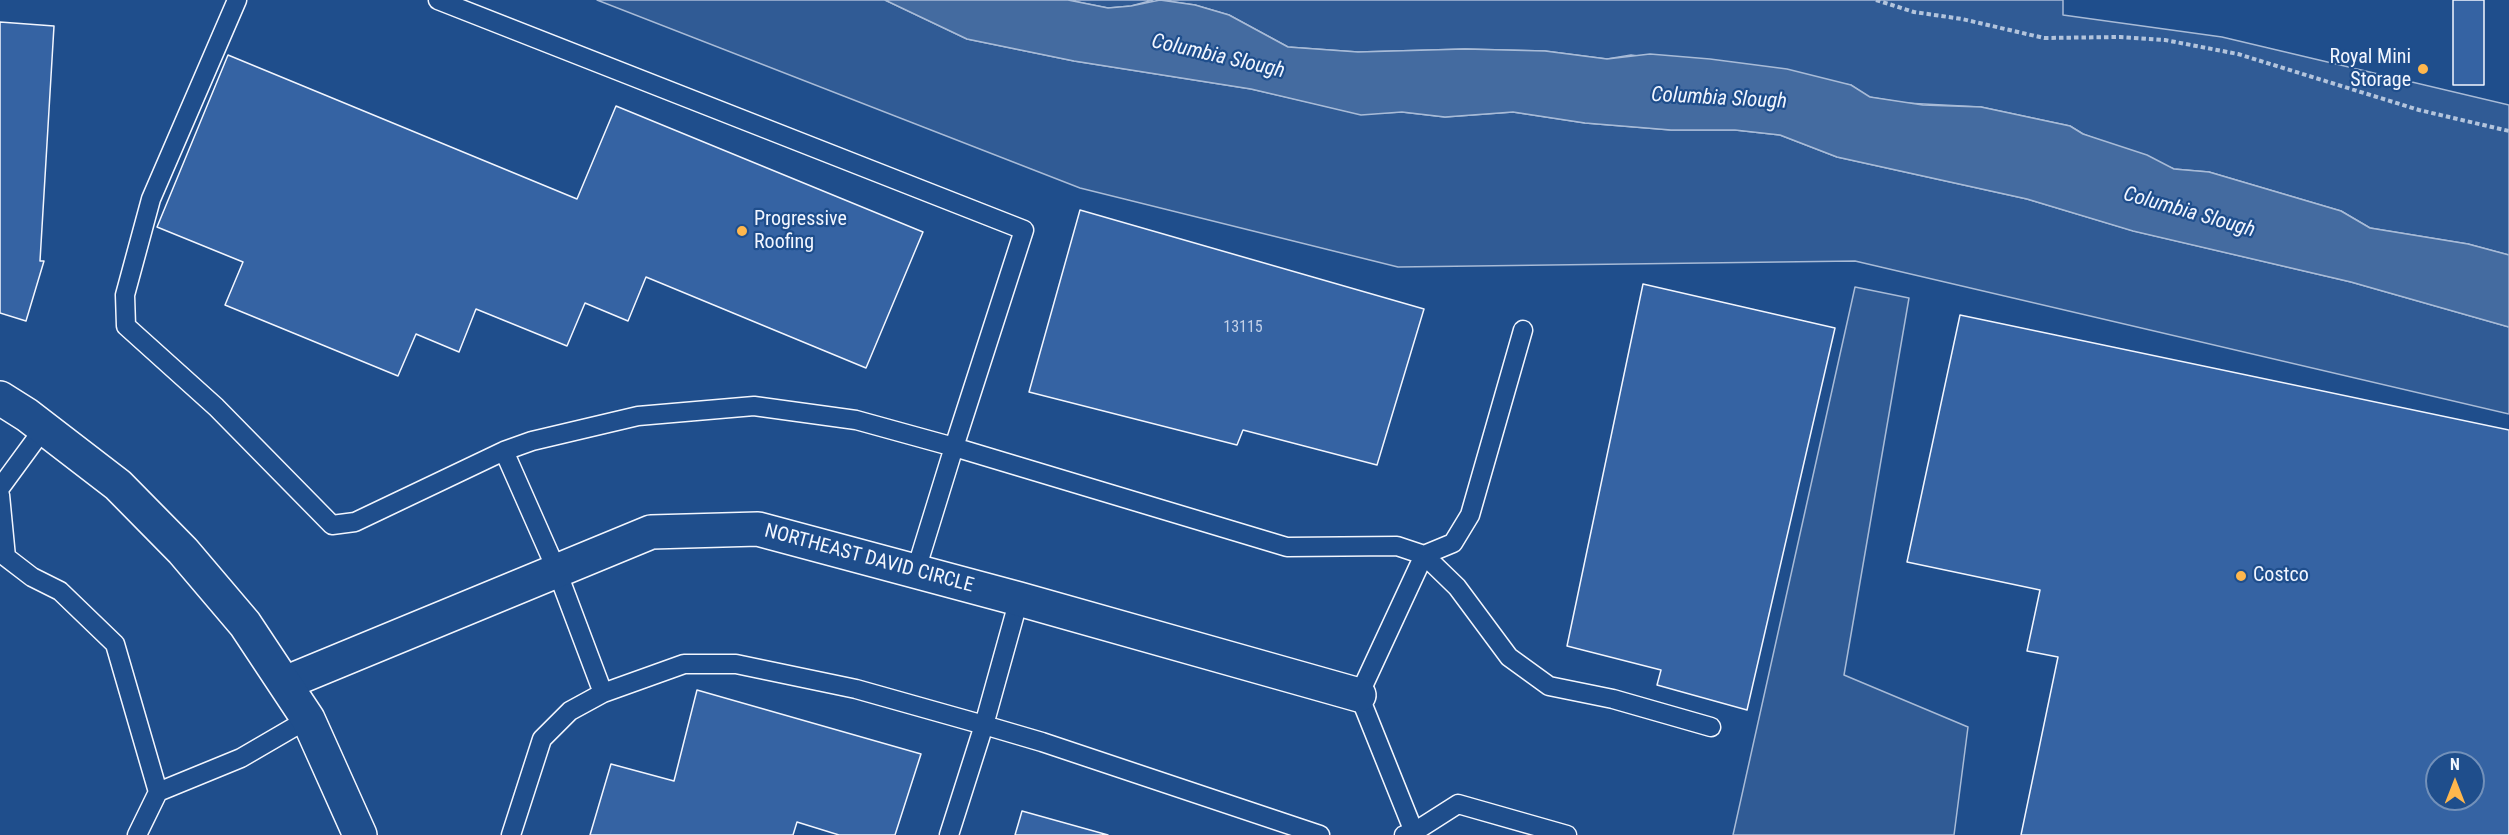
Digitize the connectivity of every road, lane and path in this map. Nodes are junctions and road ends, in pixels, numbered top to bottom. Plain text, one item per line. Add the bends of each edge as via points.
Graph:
1 (237, 0) edge
2 (438, 0) edge
3 (1876, 0) edge
4 (2509, 131) edge
5 (1523, 330) dead end
6 (0, 398) edge
7 (44, 428) junction
8 (954, 447) junction
9 (504, 451) junction
10 (0, 489) edge
11 (0, 495) edge
12 (1424, 555) junction
13 (916, 570) junction
14 (557, 571) junction
15 (1019, 599) junction
16 (285, 683) junction
17 (603, 693) junction
18 (1359, 695) junction
19 (308, 719) junction
20 (984, 725) junction
21 (1712, 727) dead end
22 (158, 792) junction
23 (1409, 833) edge
24 (137, 835) edge
25 (360, 835) edge
26 (511, 835) edge
27 (949, 835) edge
28 (1320, 835) edge
29 (1567, 835) edge

1 - 9 lane via 151,199 125,295 126,326 216,407 333,525 355,522
2 - 8 lane via 1024,230
3 - 4 path via 1914,12 2044,38 2165,40 2238,54 2419,110
5 - 12 lane via 1470,514 1453,543
6 - 7 street
7 - 10 lane
7 - 16 street via 118,485 183,551 245,624
8 - 9 lane via 856,420 754,406 638,416
8 - 12 lane via 1287,547 1397,546
8 - 13 lane
9 - 14 lane
11 - 22 lane via 6,557 32,577 60,591 115,644
12 - 18 lane
12 - 21 lane via 1457,587 1509,657 1549,686 1613,699
13 - 14 street, NORTHEAST DAVID CIRCLE via 758,529 651,532
13 - 15 street, NORTHEAST DAVID CIRCLE
14 - 16 street, NORTHEAST DAVID CIRCLE
14 - 17 lane
15 - 18 street, NORTHEAST DAVID CIRCLE
15 - 20 lane
16 - 19 street
17 - 20 lane via 684,664 736,664 856,689
17 - 26 lane via 570,711 542,739
18 - 23 lane
19 - 22 lane via 241,758
19 - 25 street
20 - 27 lane
20 - 28 lane
22 - 24 lane
23 - 29 lane via 1458,804

